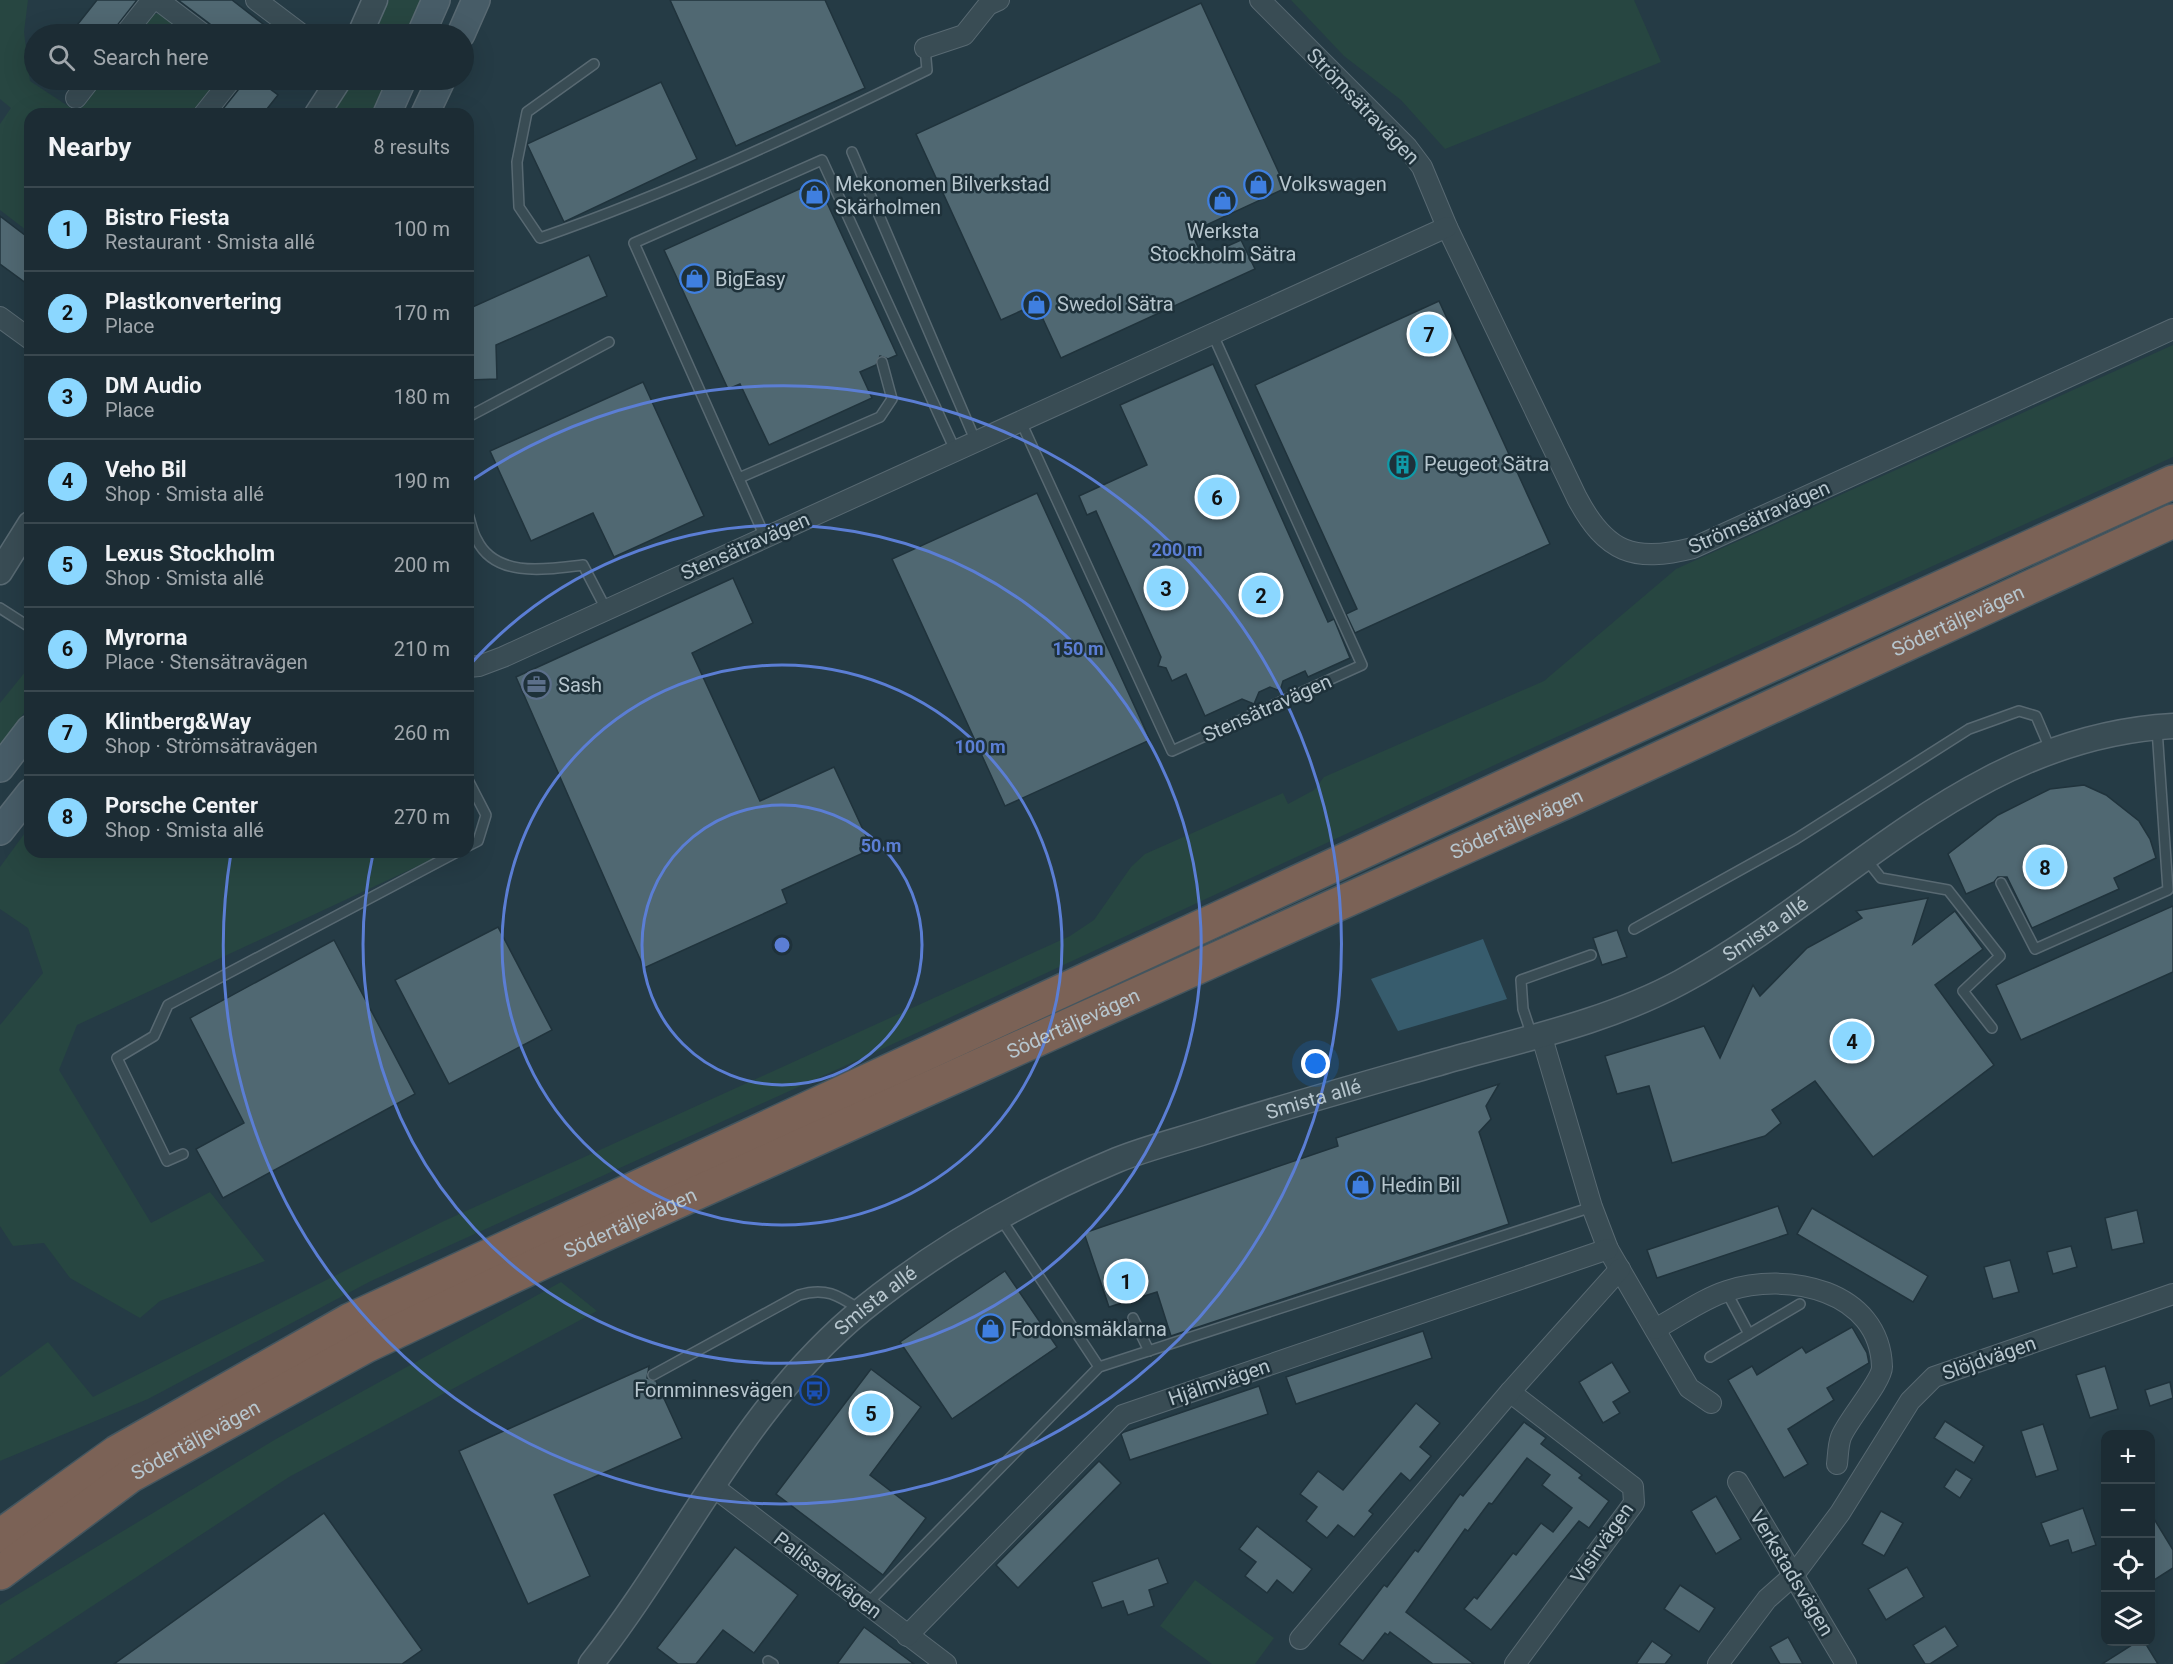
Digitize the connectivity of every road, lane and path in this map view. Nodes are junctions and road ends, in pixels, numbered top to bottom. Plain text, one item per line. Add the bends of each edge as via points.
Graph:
1 (152, 0) edge
2 (158, 0) edge
3 (256, 0) edge
4 (375, 0) edge
5 (436, 0) edge
6 (476, 0) edge
7 (999, 0) edge
8 (1260, 0) edge
9 (133, 24) edge
10 (190, 24) edge
11 (288, 24) edge
12 (364, 24) edge
13 (425, 24) edge
14 (465, 24) edge
15 (925, 48) joint
16 (594, 64) dead end
17 (82, 90) edge
18 (223, 90) edge
19 (333, 90) edge
20 (398, 90) edge
21 (437, 90) edge
22 (76, 98) dead end
23 (209, 108) edge
24 (321, 108) edge
25 (390, 108) edge
26 (429, 108) edge
27 (852, 152) dead end
28 (1447, 227) junction
29 (0, 317) edge
30 (2173, 329) edge
31 (24, 335) edge
32 (1213, 335) junction
33 (609, 342) dead end
34 (882, 362) dead end
35 (474, 414) edge
36 (1021, 422) junction
37 (976, 443) junction
38 (956, 452) junction
39 (739, 478) junction
40 (2173, 482) edge
41 (2173, 521) edge
42 (474, 533) edge
43 (24, 534) edge
44 (765, 537) junction
45 (0, 572) edge
46 (0, 608) edge
47 (606, 609) junction
48 (24, 623) edge
49 (474, 666) edge
50 (2165, 726) edge
51 (24, 737) edge
52 (2051, 751) junction
53 (0, 768) edge
54 (474, 791) edge
55 (24, 801) edge
56 (0, 831) edge
57 (474, 843) edge
58 (1864, 857) junction
59 (446, 858) edge
60 (2001, 883) dead end
61 (1634, 928) dead end
62 (1591, 955) dead end
63 (1992, 1028) dead end
64 (1536, 1035) junction
65 (183, 1154) dead end
66 (1592, 1207) junction
67 (999, 1216) junction
68 (1608, 1249) junction
69 (1620, 1269) junction
70 (1726, 1291) junction
71 (2173, 1294) edge
72 (1800, 1304) dead end
73 (861, 1311) junction
74 (1133, 1318) dead end
75 (1655, 1329) junction
76 (1749, 1334) junction
77 (1149, 1351) junction
78 (1710, 1357) dead end
79 (1099, 1367) junction
80 (653, 1375) dead end
81 (1510, 1392) junction
82 (1711, 1403) dead end
83 (1837, 1464) dead end
84 (1738, 1482) dead end
85 (711, 1485) junction
86 (0, 1536) edge
87 (0, 1573) edge
88 (1793, 1576) junction
89 (867, 1604) junction
90 (907, 1636) junction
91 (1300, 1639) dead end
92 (591, 1664) edge
93 (946, 1664) edge
94 (1515, 1664) edge
95 (1718, 1664) edge
96 (1846, 1664) edge

1 - 9 street
2 - 10 street
3 - 11 street
4 - 12 street
5 - 13 main road
6 - 14 main road
7 - 15 street via 988,5 964,35
8 - 28 street, Strömsätravägen via 1407,147 1422,167
15 - 16 lane via 927,70 618,211 540,238 519,207 517,162 527,112
17 - 22 street
18 - 23 street
19 - 24 street
20 - 25 main road
21 - 26 main road
27 - 37 lane
28 - 30 street, Strömsätravägen via 1586,515 1611,542 1647,555 1693,548
28 - 32 street, Stensätravägen
29 - 31 street
32 - 36 street, Stensätravägen
32 - 36 lane, Stensätravägen via 1362,665 1352,670 1172,751
33 - 35 lane
34 - 39 lane via 892,399 880,417
36 - 37 street, Stensätravägen
37 - 38 street, Stensätravägen
38 - 39 lane via 822,160 634,243
38 - 44 street, Stensätravägen
39 - 44 lane
40 - 86 highway, Södertäljevägen via 350,1320 117,1452
41 - 87 highway, Södertäljevägen via 1565,802 543,1262 366,1346 130,1476
42 - 47 lane via 477,542 500,564 537,570 583,565
43 - 45 street
44 - 47 street, Stensätravägen
46 - 48 lane
47 - 49 street, Stensätravägen
50 - 52 street, Smista allé via 2107,735
50 - 60 lane via 2168,890 2035,949
51 - 53 main road
52 - 58 street, Smista allé via 1985,779 1914,821
52 - 61 lane via 2036,716 2019,711 1969,729 1796,840
54 - 57 lane via 486,814
55 - 56 main road
58 - 63 lane via 1881,878 1948,890 2000,956 1963,991
58 - 64 street, Smista allé via 1752,937 1680,982 1623,1007
59 - 65 lane via 168,1005 154,1036 117,1058 167,1161
62 - 64 lane via 1521,980 1523,1009
64 - 66 street
64 - 67 street, Smista allé via 1323,1095 1121,1158
66 - 68 street
66 - 77 lane
67 - 73 street, Smista allé
67 - 79 lane
68 - 69 street
68 - 90 street, Hjälmvägen via 1123,1415
69 - 75 street
69 - 81 street
70 - 75 street
70 - 76 lane
70 - 83 street via 1774,1284 1814,1287 1853,1306 1878,1341 1882,1370 1840,1438
71 - 88 street, Slöjdvägen via 1934,1377 1910,1401 1840,1514
72 - 76 lane
73 - 80 lane via 836,1294 813,1291 799,1295
73 - 85 street, Smista allé via 786,1386
74 - 77 lane
75 - 82 street via 1689,1388
76 - 78 lane
77 - 79 lane
79 - 89 lane
81 - 91 street
81 - 94 street, Visirvägen via 1634,1487 1634,1503
84 - 88 street, Verkstadsvägen
85 - 89 street, Palissadvägen
85 - 92 street, Smista allé via 624,1623
88 - 95 street, Slöjdvägen via 1767,1599
88 - 96 street, Verkstadsvägen
89 - 90 street, Palissadvägen
90 - 93 street, Palissadvägen

